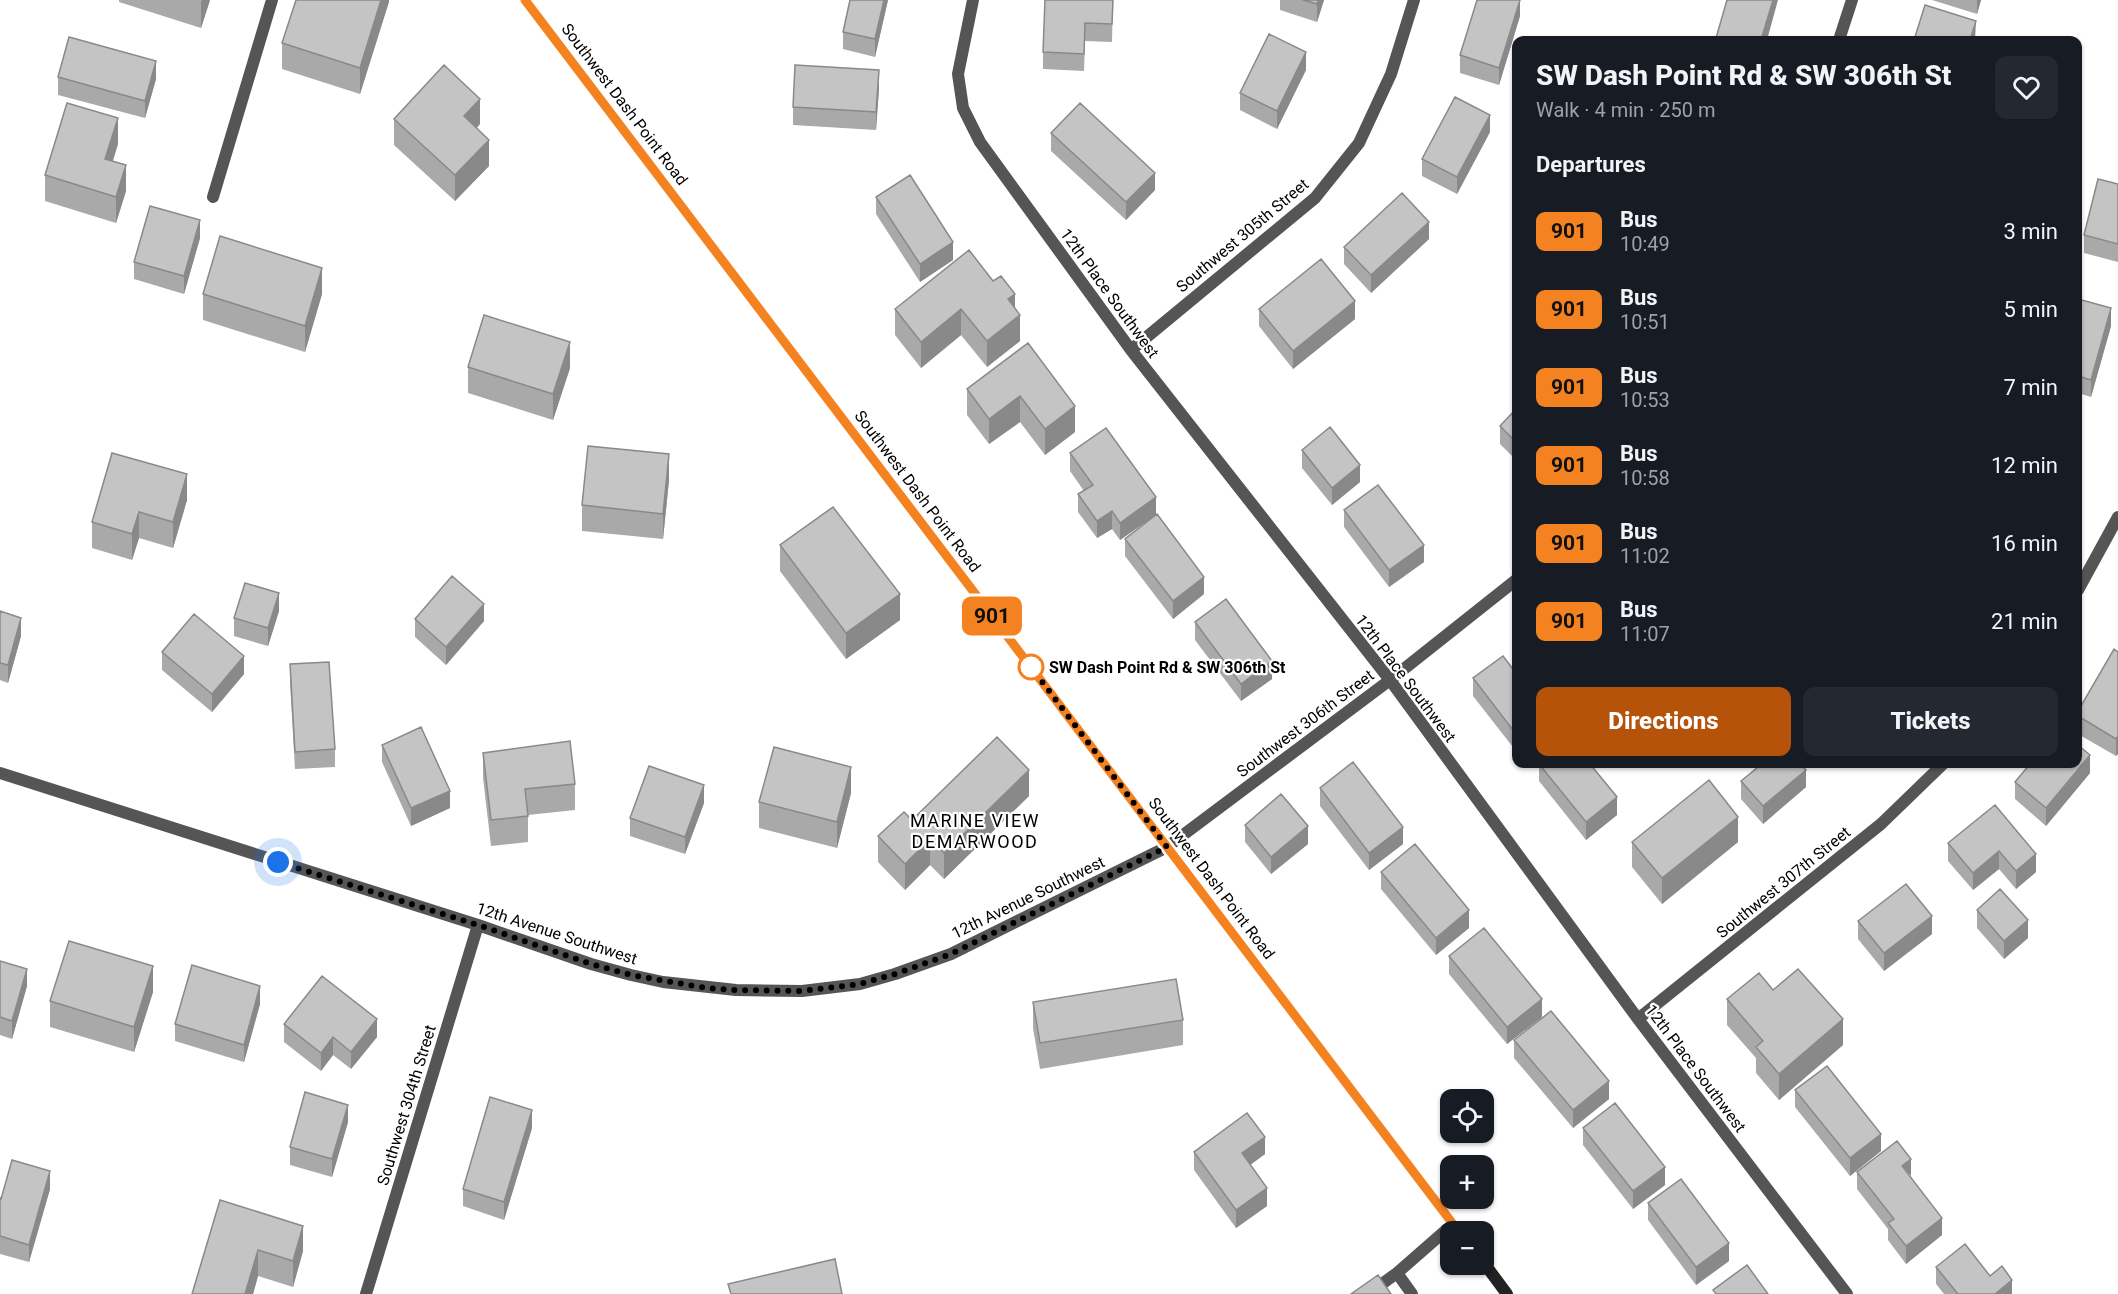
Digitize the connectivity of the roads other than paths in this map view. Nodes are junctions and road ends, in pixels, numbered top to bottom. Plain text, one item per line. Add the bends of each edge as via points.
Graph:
1 (272, 0) edge
2 (525, 0) edge
3 (973, 0) edge
4 (1414, 0) edge
5 (1851, 0) edge
6 (1840, 36) edge
7 (213, 197) dead end
8 (1131, 350) junction
9 (2118, 517) edge
10 (1512, 583) edge
11 (2082, 583) edge
12 (1390, 681) junction
13 (1939, 768) edge
14 (0, 773) edge
15 (1167, 847) junction
16 (478, 925) junction
17 (1638, 1019) junction
18 (1451, 1221) edge
19 (1440, 1240) edge
20 (1397, 1273) junction
21 (1493, 1275) edge
22 (366, 1294) edge
23 (1368, 1294) edge
24 (1412, 1294) edge
25 (1507, 1294) edge
26 (1846, 1294) edge

1 - 7 street
2 - 15 main road, Southwest Dash Point Road
3 - 8 street, 12th Place Southwest via 958,74 963,108 981,142
4 - 8 street, Southwest 305th Street via 1391,74 1359,143 1315,198
5 - 6 street
8 - 12 street, 12th Place Southwest
9 - 11 street
10 - 12 street, Southwest 306th Street
12 - 15 street, Southwest 306th Street
12 - 17 street, 12th Place Southwest
13 - 17 street, Southwest 307th Street via 1881,824
14 - 16 street, 12th Avenue Southwest
15 - 16 street, 12th Avenue Southwest via 951,954 860,984 802,991 736,990 663,982 591,964
15 - 18 main road, Southwest Dash Point Road
16 - 22 street, Southwest 304th Street
17 - 26 street, 12th Place Southwest
19 - 20 street
20 - 23 street
20 - 24 street
21 - 25 main road

